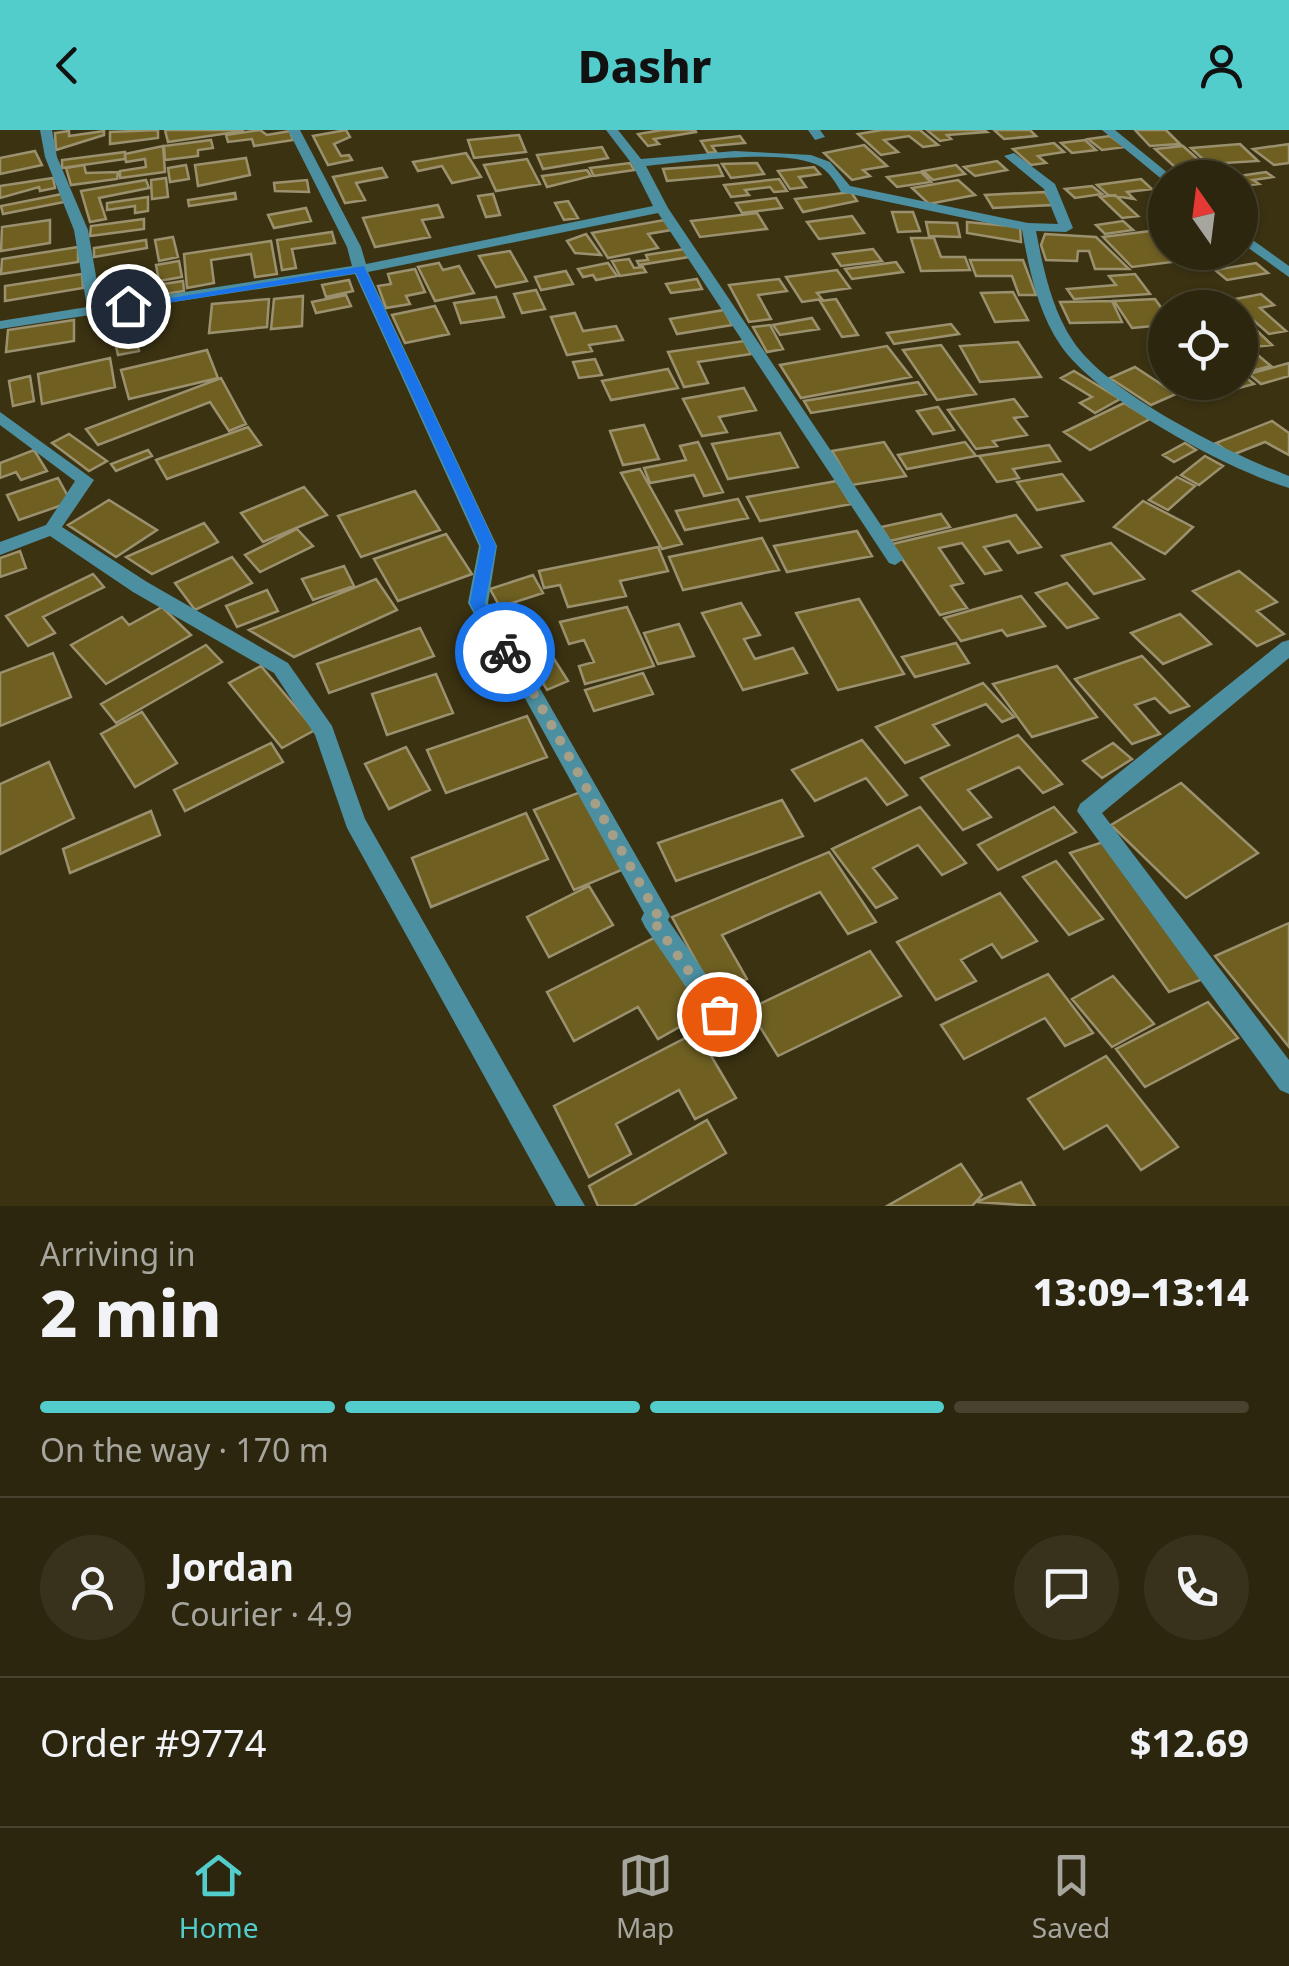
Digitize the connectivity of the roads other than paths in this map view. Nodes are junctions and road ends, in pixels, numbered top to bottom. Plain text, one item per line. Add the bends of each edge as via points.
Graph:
1 (46, 130) edge
2 (294, 130) edge
3 (612, 130) edge
4 (1108, 130) edge
5 (1010, 156) dead end
6 (1148, 162) edge
7 (638, 163) junction
8 (661, 208) junction
9 (1028, 227) junction
10 (1258, 248) edge
11 (360, 269) junction
12 (1289, 273) edge
13 (96, 311) junction
14 (0, 324) edge
15 (0, 417) edge
16 (1289, 482) edge
17 (52, 529) junction
18 (0, 549) edge
19 (895, 560) dead end
20 (1287, 654) edge
21 (719, 1014) dead end
22 (1289, 1081) edge
23 (570, 1206) edge

1 - 13 street via 81,230
2 - 11 street
3 - 7 street
4 - 6 street
5 - 9 street via 1050,188 1066,228
7 - 8 street
7 - 9 street via 726,155 814,159 846,189
8 - 11 street
8 - 19 street
9 - 16 street via 1067,345 1092,371 1193,438
10 - 12 street
11 - 13 street
11 - 21 street via 488,546 478,603 658,916 652,919
13 - 14 street
15 - 17 street via 85,480
17 - 18 street
17 - 23 street via 281,668 324,732 355,821
20 - 22 street via 1088,811

